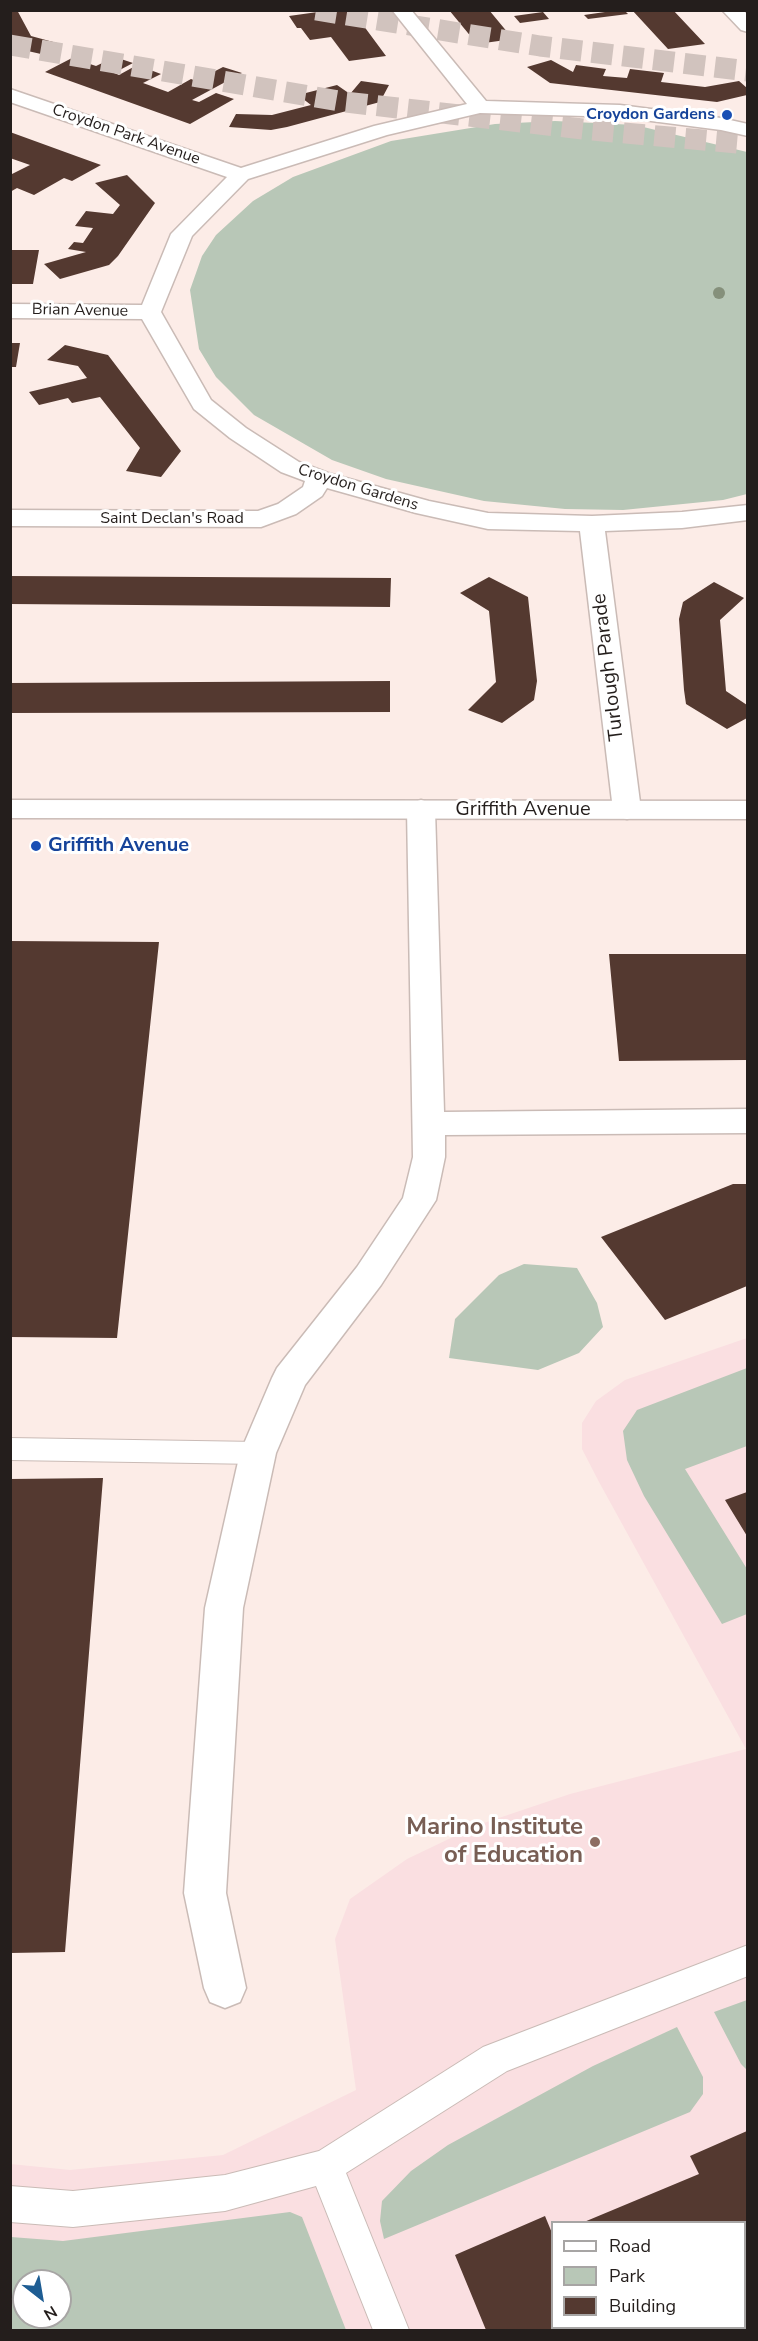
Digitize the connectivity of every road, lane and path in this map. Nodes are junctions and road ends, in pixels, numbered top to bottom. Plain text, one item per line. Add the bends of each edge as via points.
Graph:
1 (401, 10) edge
2 (731, 10) edge
3 (747, 26) edge
4 (10, 95) edge
5 (480, 107) junction
6 (747, 129) edge
7 (241, 175) junction
8 (10, 311) edge
9 (150, 312) junction
10 (319, 478) junction
11 (747, 512) edge
12 (10, 518) edge
13 (592, 524) junction
14 (10, 809) edge
15 (421, 809) junction
16 (627, 810) junction
17 (747, 810) edge
18 (747, 1121) edge
19 (428, 1124) junction
20 (10, 1449) edge
21 (258, 1453) junction
22 (747, 1960) edge
23 (225, 1988) dead end
24 (326, 2166) junction
25 (10, 2204) edge
26 (391, 2331) edge

1 - 5 street
2 - 3 street
4 - 7 street, Croydon Park Avenue
5 - 6 street via 620,111
5 - 7 street via 381,130
7 - 9 street via 182,234
8 - 9 street, Brian Avenue
9 - 10 street, Croydon Gardens via 202,404 237,433 290,467
10 - 12 street, Saint Declan's Road via 313,491 287,509 261,519
10 - 13 street, Croydon Gardens via 425,508 488,520
11 - 13 street, Croydon Gardens
13 - 16 street, Turlough Parade
14 - 15 street, Griffith Avenue
15 - 16 street, Griffith Avenue
15 - 19 street
16 - 17 street, Griffith Avenue
18 - 19 street
19 - 21 street via 429,1157 419,1200 369,1276 290,1378
20 - 21 lane
21 - 23 street via 224,1608 205,1893
22 - 24 lane via 495,2059
24 - 25 lane via 225,2193 73,2209
24 - 26 lane

